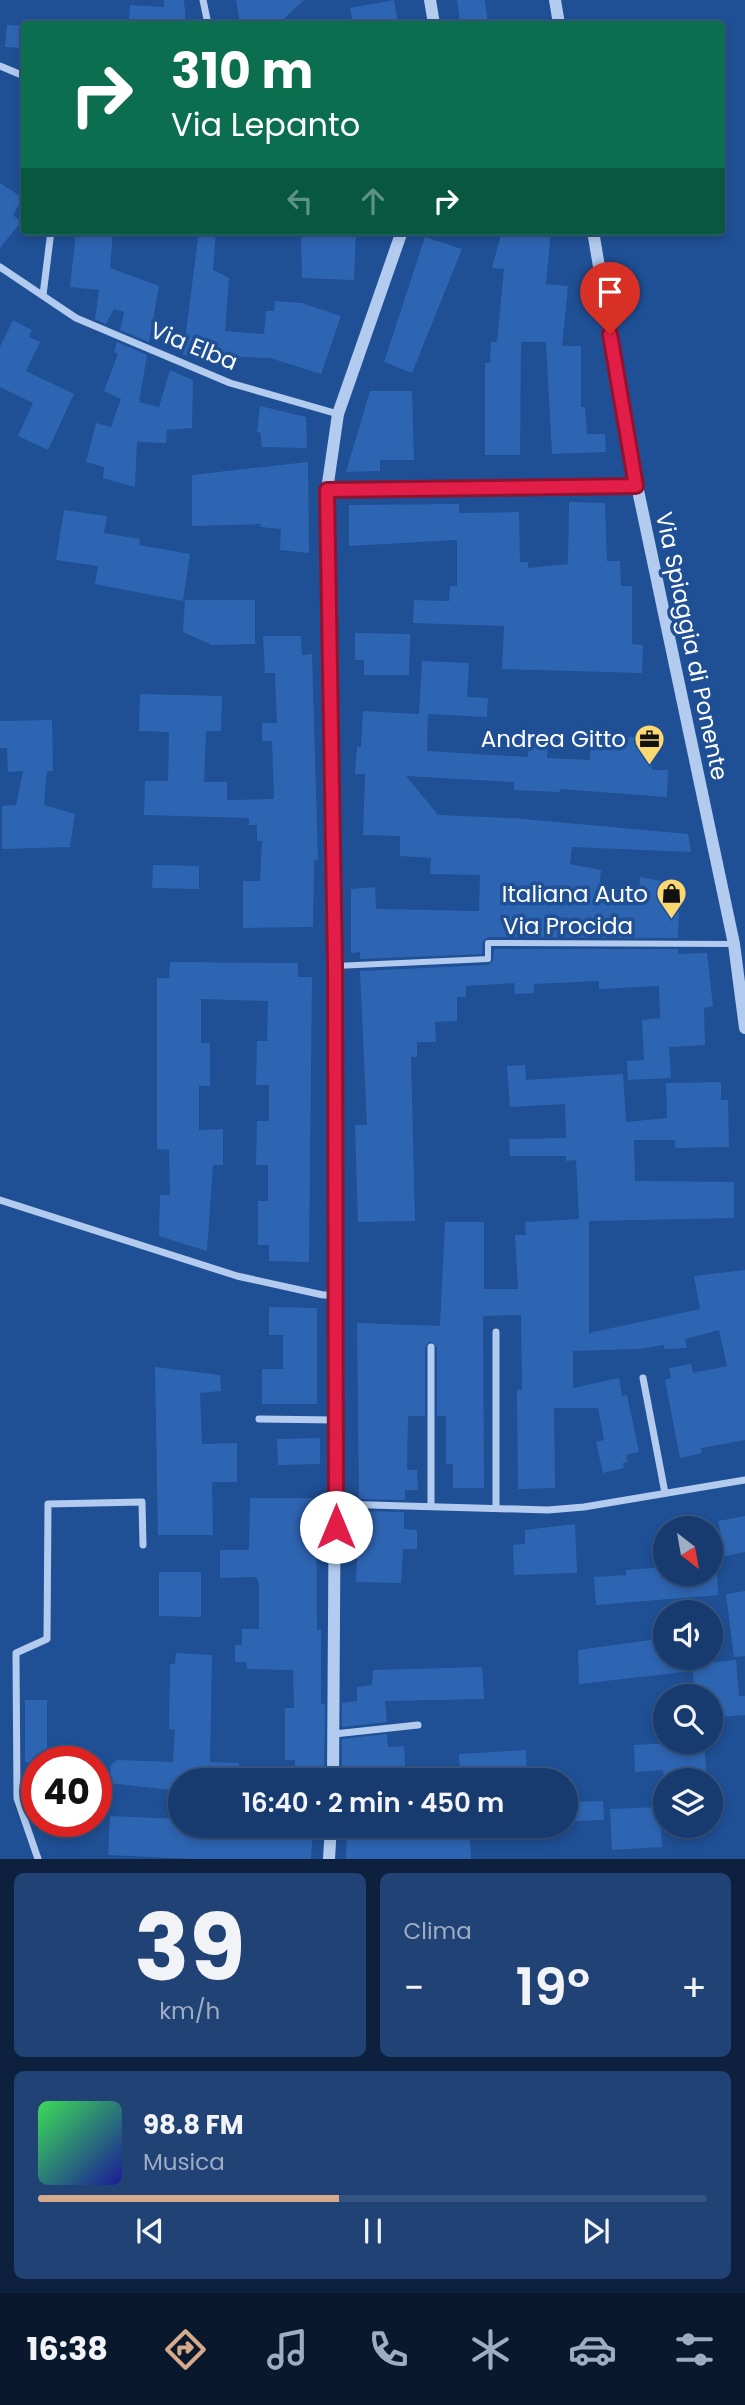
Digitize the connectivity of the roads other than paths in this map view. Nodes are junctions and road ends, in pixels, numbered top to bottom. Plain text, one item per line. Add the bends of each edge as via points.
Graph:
1 (203, 0) edge
2 (430, 0) edge
3 (555, 0) edge
4 (207, 21) edge
5 (434, 21) edge
6 (558, 21) edge
7 (0, 66) edge
8 (21, 75) edge
9 (50, 235) edge
10 (401, 235) edge
11 (594, 235) edge
12 (0, 267) edge
13 (43, 295) junction
14 (338, 414) junction
15 (636, 486) junction
16 (327, 490) junction
17 (734, 944) junction
18 (335, 966) junction
19 (745, 1028) edge
20 (0, 1200) edge
21 (336, 1295) junction
22 (496, 1332) dead end
23 (431, 1347) dead end
24 (643, 1378) dead end
25 (259, 1419) dead end
26 (337, 1420) junction
27 (745, 1480) edge
28 (665, 1493) junction
29 (336, 1504) junction
30 (431, 1505) junction
31 (496, 1507) junction
32 (143, 1545) dead end
33 (418, 1725) dead end
34 (334, 1734) junction
35 (333, 1768) edge
36 (330, 1838) edge
37 (38, 1859) edge
38 (329, 1859) edge

1 - 4 street
2 - 5 street
3 - 6 street
7 - 8 street
9 - 13 street
10 - 14 street
11 - 15 street, Via Spiaggia di Ponente
12 - 13 street, Via Elba
13 - 14 street, Via Elba via 76,317 230,383
14 - 16 street
15 - 16 street
15 - 17 street, Via Spiaggia di Ponente
16 - 18 street
17 - 18 street, Via Procida via 488,943 488,959
17 - 19 street, Via Spiaggia di Ponente
18 - 21 street
20 - 21 street via 237,1276
21 - 26 street
22 - 31 street
23 - 30 street
24 - 28 street
25 - 26 street
26 - 29 street
27 - 28 street
28 - 31 street via 572,1508
29 - 30 street
29 - 34 street
30 - 31 street
32 - 37 street via 142,1502 48,1503 47,1639 16,1653 17,1798
33 - 34 street
34 - 35 street
36 - 38 street

